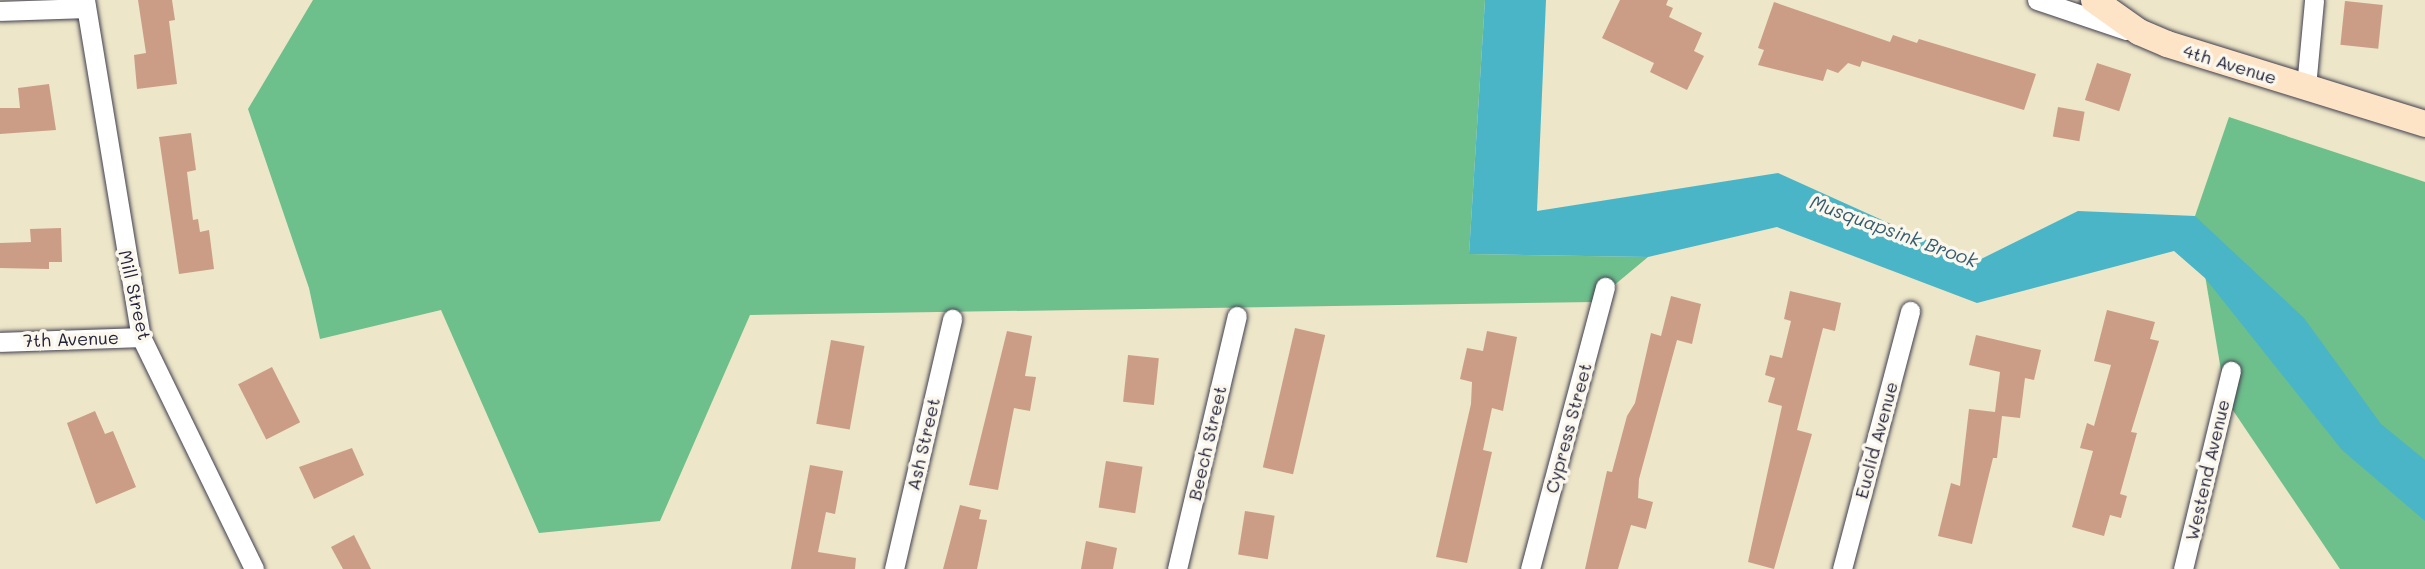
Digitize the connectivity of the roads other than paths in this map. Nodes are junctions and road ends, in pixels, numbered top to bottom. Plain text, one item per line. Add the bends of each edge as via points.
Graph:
1 (2037, 0) edge
2 (2094, 0) edge
3 (2314, 0) edge
4 (85, 4) edge
5 (0, 11) edge
6 (2167, 44) junction
7 (2306, 87) junction
8 (2425, 124) edge
9 (1605, 287) dead end
10 (1910, 311) dead end
11 (1237, 316) dead end
12 (951, 319) dead end
13 (141, 337) junction
14 (0, 342) edge
15 (2231, 371) dead end
16 (254, 569) edge
17 (894, 569) edge
18 (1177, 569) edge
19 (1530, 569) edge
20 (1842, 569) edge
21 (2183, 569) edge

1 - 6 street, 4th Avenue
2 - 6 main road via 2139,32
3 - 7 street
4 - 5 street
4 - 13 street, Mill Street
6 - 7 main road, 4th Avenue
7 - 8 main road, 4th Avenue
9 - 19 street, Cypress Street
10 - 20 street, Euclid Avenue
11 - 18 street, Beech Street
12 - 17 street, Ash Street
13 - 14 street, 7th Avenue
13 - 16 street, Mill Street
15 - 21 street, Westend Avenue

